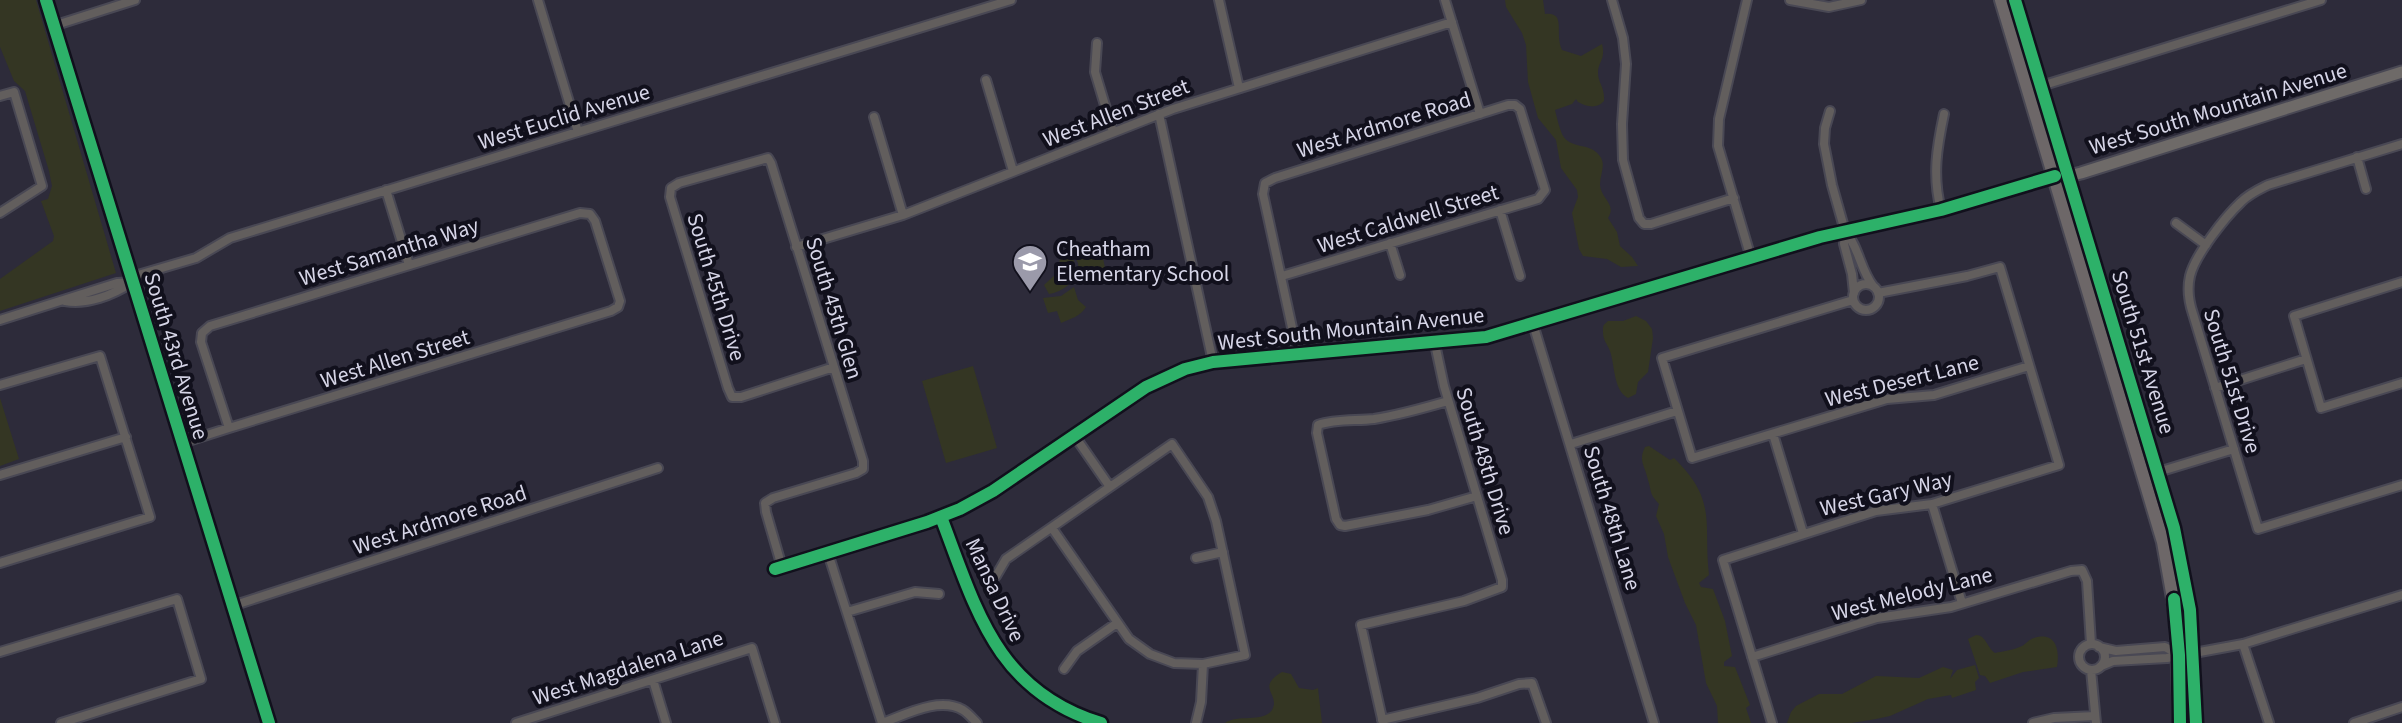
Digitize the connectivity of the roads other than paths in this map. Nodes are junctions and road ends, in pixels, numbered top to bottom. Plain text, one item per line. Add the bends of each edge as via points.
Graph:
1 (46, 0) edge
2 (135, 0) edge
3 (538, 0) edge
4 (1011, 0) edge
5 (1219, 0) edge
6 (1445, 0) edge
7 (1612, 0) edge
8 (1747, 0) edge
9 (1790, 0) edge
10 (1861, 0) edge
11 (2001, 0) edge
12 (2015, 0) edge
13 (2321, 0) edge
14 (1452, 22) junction
15 (53, 26) junction
16 (1097, 43) dead end
17 (2402, 72) edge
18 (986, 80) dead end
19 (2041, 86) junction
20 (1239, 88) junction
21 (0, 96) edge
22 (1830, 111) dead end
23 (1159, 114) junction
24 (1480, 114) junction
25 (1944, 114) dead end
26 (874, 117) dead end
27 (578, 132) junction
28 (1113, 132) junction
29 (2402, 144) edge
30 (2357, 157) junction
31 (1013, 171) junction
32 (2055, 176) junction
33 (2069, 176) junction
34 (671, 188) joint
35 (2366, 189) dead end
36 (386, 190) junction
37 (1544, 195) joint
38 (1734, 198) junction
39 (1500, 210) junction
40 (1941, 210) junction
41 (0, 213) edge
42 (903, 215) junction
43 (2176, 223) dead end
44 (1845, 231) junction
45 (1390, 243) junction
46 (2206, 245) junction
47 (796, 247) junction
48 (1751, 258) junction
49 (409, 265) junction
50 (1400, 275) dead end
51 (1282, 276) junction
52 (1520, 276) dead end
53 (132, 280) junction
54 (2402, 282) edge
55 (1876, 290) junction
56 (1853, 296) junction
57 (618, 307) joint
58 (0, 320) edge
59 (1533, 324) junction
60 (1435, 344) junction
61 (1298, 355) junction
62 (2306, 359) junction
63 (1213, 362) junction
64 (2029, 366) junction
65 (834, 367) junction
66 (2402, 383) edge
67 (0, 385) edge
68 (2215, 388) junction
69 (1448, 401) junction
70 (1677, 411) junction
71 (229, 428) junction
72 (1773, 434) junction
73 (1074, 435) junction
74 (126, 437) junction
75 (182, 443) junction
76 (1571, 444) junction
77 (2234, 449) junction
78 (658, 468) dead end
79 (2158, 472) junction
80 (0, 475) edge
81 (2145, 476) junction
82 (2402, 485) edge
83 (1110, 487) junction
84 (1477, 496) junction
85 (1932, 504) junction
86 (941, 517) junction
87 (1052, 528) junction
88 (1803, 533) junction
89 (1223, 552) junction
90 (828, 553) junction
91 (1196, 558) dead end
92 (0, 563) edge
93 (779, 568) joint
94 (996, 576) dead end
95 (939, 594) dead end
96 (2402, 595) edge
97 (1962, 603) junction
98 (232, 606) junction
99 (847, 612) junction
100 (1117, 623) junction
101 (2243, 644) junction
102 (2095, 645) junction
103 (0, 652) edge
104 (2193, 654) junction
105 (2179, 655) junction
106 (1752, 657) junction
107 (1203, 664) junction
108 (2096, 668) junction
109 (1064, 669) dead end
110 (653, 680) junction
111 (2402, 707) edge
112 (2096, 719) edge
113 (1382, 722) edge
114 (61, 723) edge
115 (269, 723) edge
116 (516, 723) edge
117 (666, 723) edge
118 (775, 723) edge
119 (882, 723) edge
120 (977, 723) edge
121 (1098, 723) edge
122 (1196, 723) edge
123 (1546, 723) edge
124 (1654, 723) edge
125 (1772, 723) edge
126 (2033, 723) edge
127 (2180, 723) edge
128 (2196, 723) edge
129 (2269, 723) edge
130 (2354, 723) edge

1 - 15 street, South 43rd Avenue
2 - 15 street
3 - 27 street
4 - 27 street, West Euclid Avenue
5 - 20 street
6 - 14 street
7 - 38 street via 1626,64 1623,160 1639,218 1644,224
8 - 38 street via 1719,119 1718,146
9 - 10 street via 1829,7
11 - 32 main road, South 51st Avenue
12 - 19 main road, South 51st Avenue
13 - 19 street
14 - 20 street, West Allen Street
14 - 24 street
15 - 53 street, South 43rd Avenue
16 - 28 street via 1095,72
17 - 33 street, West South Mountain Avenue
18 - 31 street
19 - 33 main road, South 51st Avenue
20 - 23 street, West Allen Street
21 - 41 street via 14,92 42,186
22 - 44 street via 1824,144
23 - 28 street, West Allen Street
23 - 63 street
24 - 37 street, West Ardmore Road via 1515,105 1520,109
24 - 51 street, West Ardmore Road via 1265,183
25 - 40 street via 1935,171
26 - 42 street
27 - 36 street, West Euclid Avenue
28 - 31 street, West Allen Street
29 - 30 street
30 - 35 street
30 - 46 street via 2252,193
31 - 42 street, West Allen Street
32 - 33 street, West South Mountain Avenue
32 - 40 street, West South Mountain Avenue
32 - 81 main road, South 51st Avenue
33 - 79 main road, South 51st Avenue
34 - 47 street, South 45th Glen via 768,158
34 - 65 street, South 45th Drive via 732,397
36 - 49 street
36 - 53 street, West Euclid Avenue via 230,238 196,258
37 - 39 street, West Caldwell Street
38 - 48 street
39 - 45 street, West Caldwell Street
39 - 52 street
40 - 44 street, West South Mountain Avenue
42 - 47 street, West Allen Street
43 - 46 street
44 - 48 street, West South Mountain Avenue
44 - 55 street
44 - 56 street
45 - 50 street
45 - 51 street, West Caldwell Street
46 - 68 street, South 51st Drive via 2193,266 2188,291
47 - 65 street, South 45th Glen
48 - 59 street, West South Mountain Avenue
49 - 57 street, West Samantha Way via 590,214
49 - 71 street, West Samantha Way via 210,326 202,333
51 - 61 street
53 - 58 street, West Euclid Avenue via 119,291
53 - 75 street, South 43rd Avenue
54 - 62 street via 2294,316
55 - 56 street via 1864,284
55 - 56 street via 1878,301 1871,309 1860,308
55 - 64 street via 2000,267
56 - 70 street via 1662,358
57 - 71 street, West Allen Street
59 - 60 street, West South Mountain Avenue
59 - 76 street, South 48th Lane
60 - 61 street, West South Mountain Avenue
60 - 69 street, South 48th Drive
61 - 63 street, West South Mountain Avenue
62 - 66 street via 2321,408
62 - 68 street
63 - 73 street, West South Mountain Avenue via 1166,376
64 - 72 street, West Desert Lane via 1934,395 1887,399
64 - 85 street, West Gary Way via 2059,465
65 - 93 street, South 45th Glen via 863,469 765,503
67 - 74 street via 100,356
68 - 77 street, South 51st Drive
69 - 84 street, South 48th Drive
69 - 84 street via 1394,416 1318,425 1336,519 1345,526
70 - 72 street, West Desert Lane via 1692,458
70 - 76 street
71 - 75 street, West Allen Street
72 - 88 street
73 - 83 street
73 - 86 street, West South Mountain Avenue via 981,499
74 - 80 street
74 - 92 street via 150,517
75 - 98 street, South 43rd Avenue
76 - 124 street, South 48th Lane
77 - 79 street
77 - 82 street, South 51st Drive via 2258,529
78 - 98 street, West Ardmore Road
79 - 81 street
79 - 104 main road, South 51st Avenue via 2182,562
81 - 105 main road, South 51st Avenue via 2168,561
83 - 87 street
83 - 89 street via 1172,444 1208,497
84 - 113 street, South 48th Drive via 1502,587 1361,625
85 - 88 street, West Gary Way via 1876,511
85 - 97 street
86 - 90 street, West South Mountain Avenue
86 - 121 street, Mansa Drive via 978,613 1006,661 1057,706
87 - 94 street via 1006,559
87 - 100 street
88 - 106 street, West Gary Way via 1723,560
89 - 91 street
89 - 107 street via 1245,655
90 - 93 street, West South Mountain Avenue
90 - 99 street
95 - 99 street via 915,592
96 - 101 street
97 - 102 street, West Melody Lane via 2082,570
97 - 106 street, West Melody Lane via 1877,618
98 - 115 street, South 43rd Avenue
99 - 119 street
100 - 107 street via 1150,654 1174,663
100 - 109 street via 1077,651
101 - 104 street
101 - 129 street
102 - 105 street via 2116,651 2165,647
102 - 108 street via 2105,656
102 - 108 street via 2083,648 2079,657 2082,665
103 - 114 street via 177,599 201,679
104 - 105 street
104 - 128 main road, South 51st Avenue
105 - 108 street via 2113,661
105 - 127 main road, South 51st Avenue
106 - 125 street
107 - 122 street
108 - 112 street
110 - 116 street, West Magdalena Lane
110 - 117 street
110 - 118 street, West Magdalena Lane via 752,648
111 - 130 street
112 - 126 street
113 - 123 street via 1532,683
119 - 120 street via 934,705 962,710

